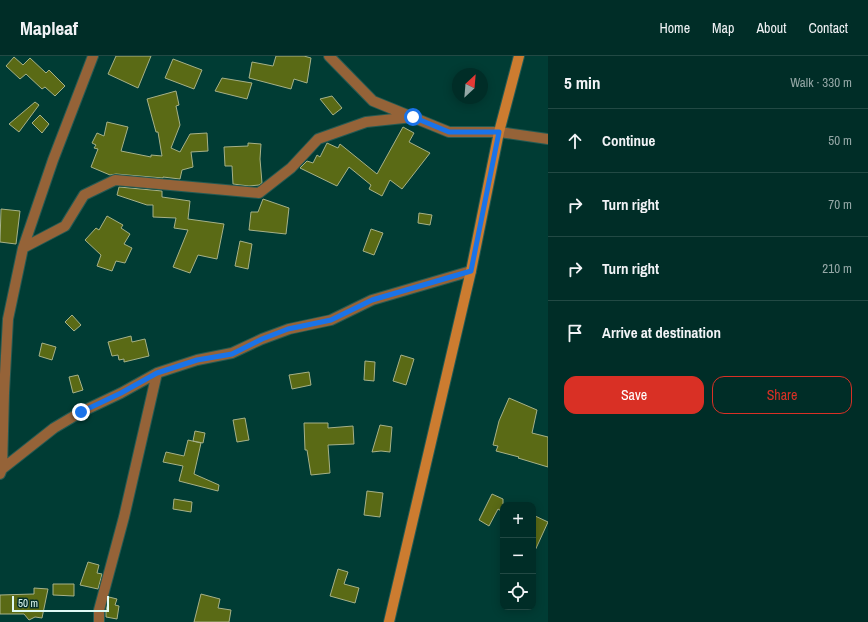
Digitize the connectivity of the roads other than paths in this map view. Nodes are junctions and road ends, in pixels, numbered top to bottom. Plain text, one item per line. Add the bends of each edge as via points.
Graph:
1 (93, 56) edge
2 (328, 56) edge
3 (519, 56) edge
4 (413, 117) junction
5 (499, 132) junction
6 (548, 139) edge
7 (23, 248) junction
8 (471, 271) junction
9 (157, 373) junction
10 (1, 472) edge
11 (99, 622) edge
12 (389, 622) edge

1 - 7 street
2 - 4 street via 373,101
3 - 5 main road
4 - 5 street via 449,132
4 - 7 street via 366,122 318,139 291,168 259,193 115,180 84,195 64,226
5 - 6 street
5 - 8 main road
7 - 10 street via 8,319
8 - 9 street via 372,300 331,320 288,329 232,354 197,360
8 - 12 main road
9 - 10 street via 54,428
9 - 11 street via 124,517 99,610

